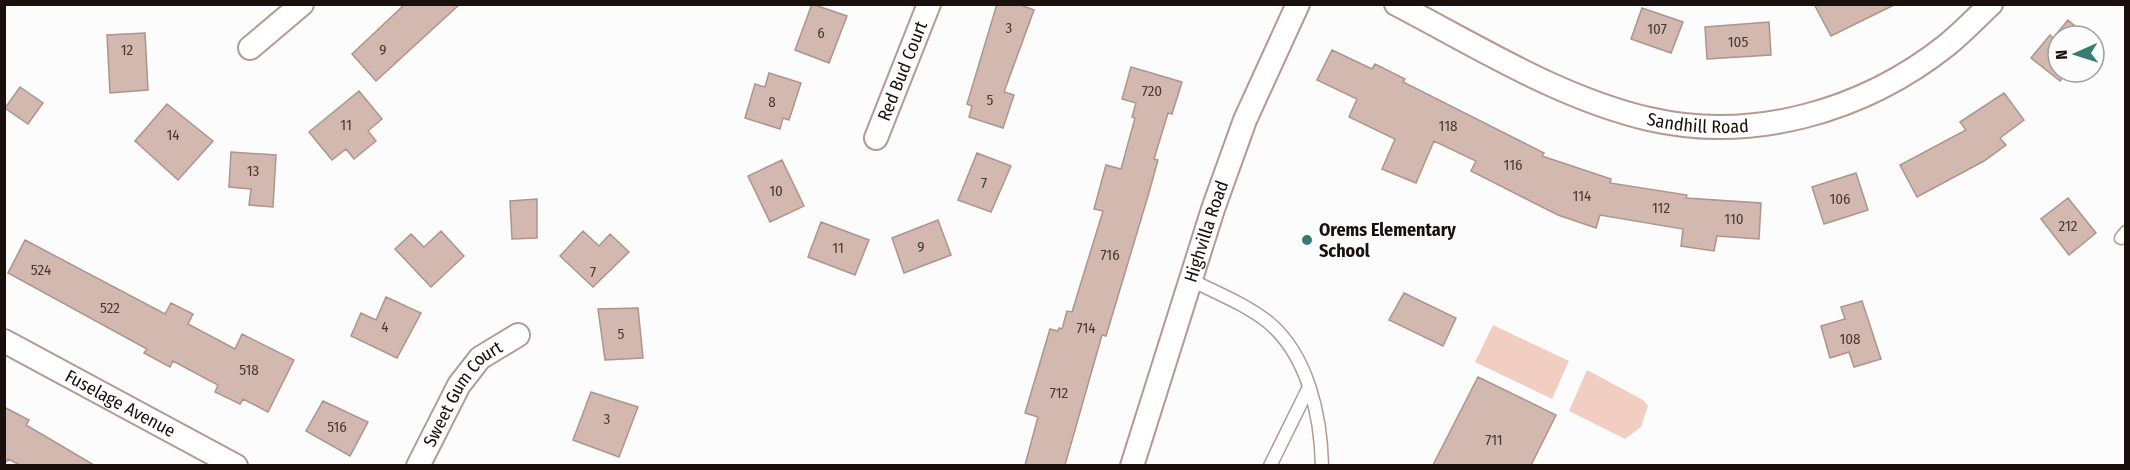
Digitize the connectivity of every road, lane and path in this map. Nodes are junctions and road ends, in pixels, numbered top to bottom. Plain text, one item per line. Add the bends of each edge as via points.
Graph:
1 (302, 4) edge
2 (929, 4) edge
3 (1298, 4) edge
4 (1396, 4) edge
5 (1991, 4) edge
6 (250, 48) dead end
7 (876, 138) dead end
8 (1191, 280) junction
9 (518, 335) dead end
10 (4, 341) edge
11 (1309, 387) junction
12 (236, 465) edge
13 (418, 465) edge
14 (1132, 465) edge
15 (1270, 465) edge
16 (1322, 465) edge

1 - 6 street
2 - 7 street, Red Bud Court
3 - 8 street, Highvilla Road via 1245,120
4 - 5 street, Sandhill Road via 1587,99 1648,119 1712,128 1772,123 1837,107 1892,82 1947,45
8 - 11 lane via 1269,323 1287,341
8 - 14 street, Highvilla Road
9 - 13 street, Sweet Gum Court via 480,358 459,385
10 - 12 street, Fuselage Avenue
11 - 15 lane
11 - 16 lane via 1317,414

